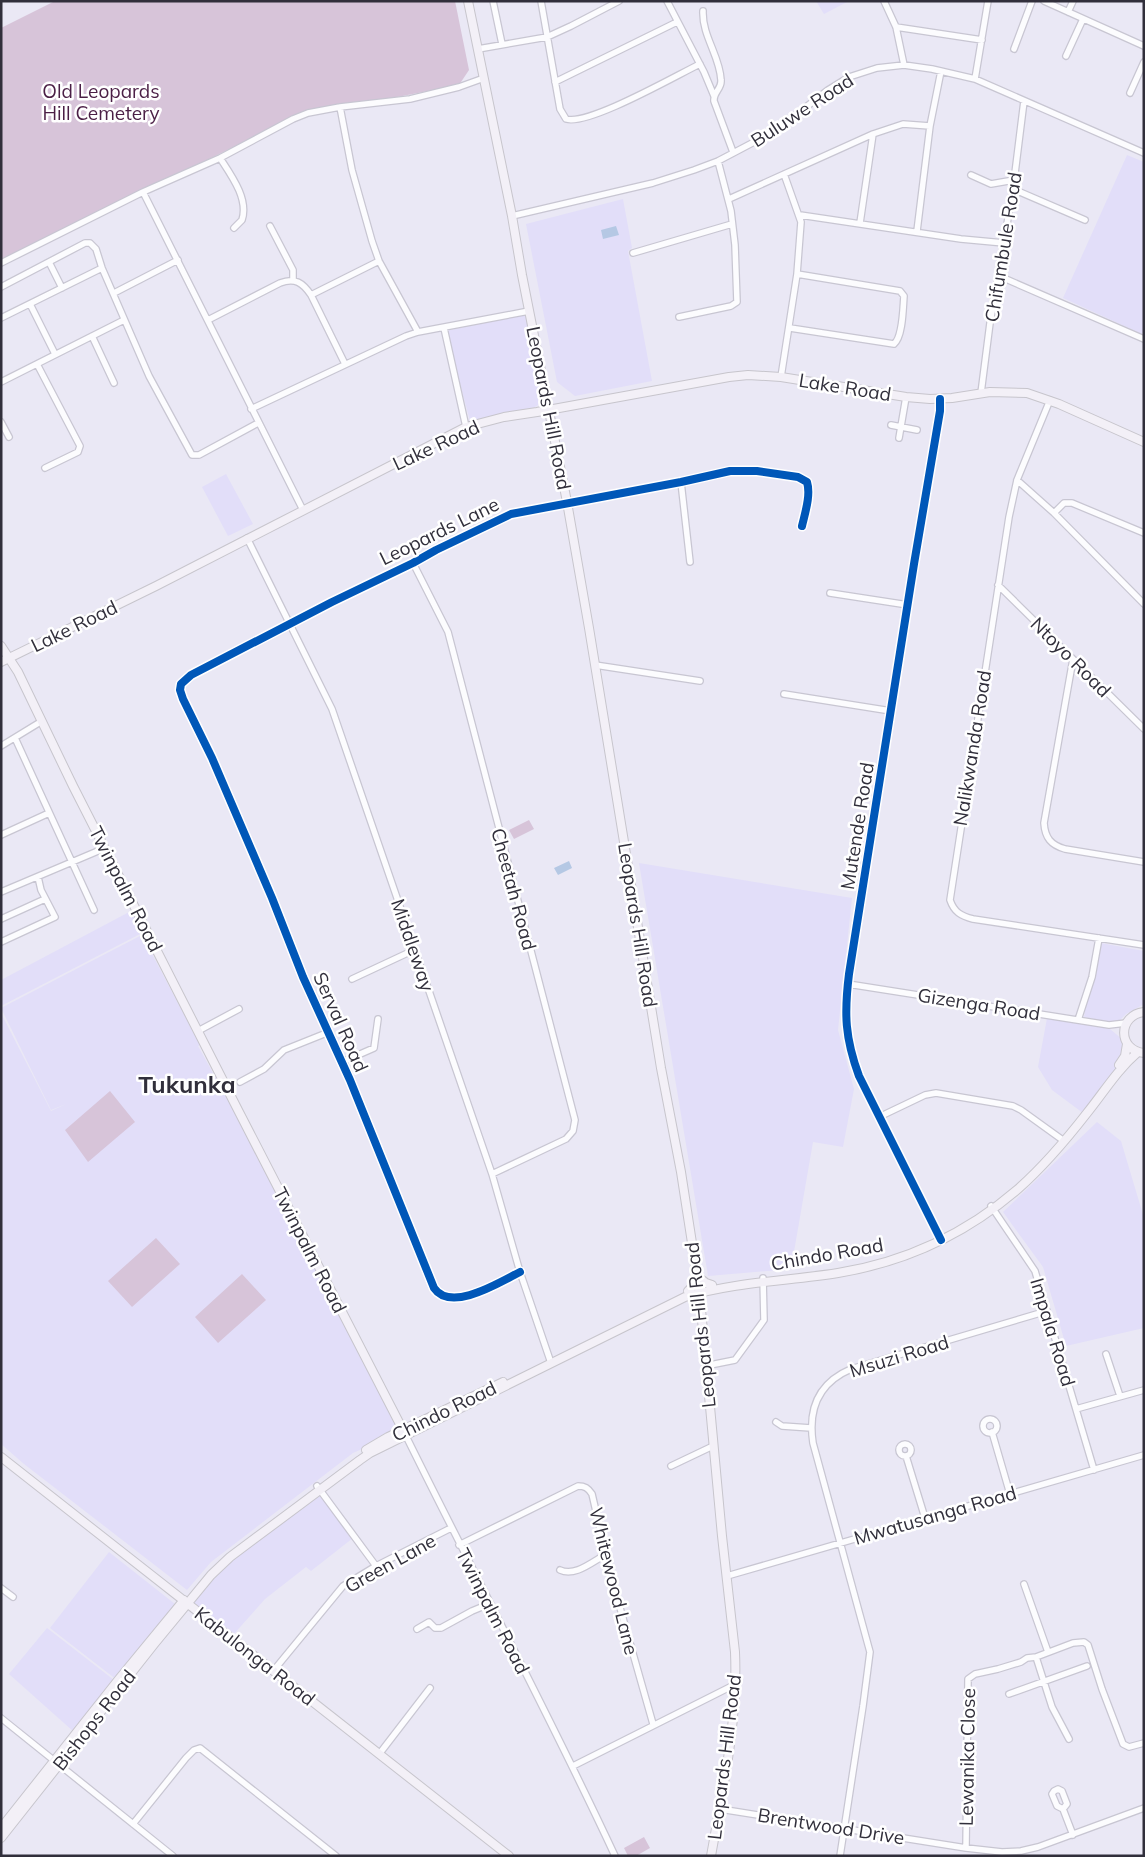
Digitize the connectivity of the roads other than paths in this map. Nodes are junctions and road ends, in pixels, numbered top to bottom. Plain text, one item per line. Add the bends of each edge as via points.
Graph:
1 (468, 1) edge
2 (493, 1) edge
3 (541, 1) edge
4 (619, 1) edge
5 (667, 1) edge
6 (884, 1) edge
7 (988, 1) edge
8 (1032, 1) edge
9 (1044, 1) edge
10 (1073, 1) edge
11 (703, 11) dead end
12 (1068, 12) junction
13 (1083, 19) junction
14 (677, 22) junction
15 (896, 27) junction
16 (548, 37) junction
17 (982, 40) junction
18 (502, 44) junction
19 (1144, 46) edge
20 (1014, 48) dead end
21 (478, 49) junction
22 (1066, 56) dead end
23 (1144, 62) edge
24 (700, 64) junction
25 (904, 64) junction
26 (941, 71) junction
27 (484, 78) junction
28 (975, 79) junction
29 (555, 82) junction
30 (1130, 93) dead end
31 (714, 96) junction
32 (1024, 101) junction
33 (340, 107) junction
34 (930, 126) junction
35 (873, 134) junction
36 (733, 152) junction
37 (1144, 153) edge
38 (220, 158) junction
39 (718, 161) junction
40 (784, 174) junction
41 (971, 175) dead end
42 (1014, 180) junction
43 (1013, 189) junction
44 (143, 192) junction
45 (729, 200) junction
46 (800, 215) junction
47 (512, 216) junction
48 (1085, 220) dead end
49 (860, 223) junction
50 (732, 224) junction
51 (270, 226) dead end
52 (234, 228) dead end
53 (917, 231) junction
54 (1004, 243) junction
55 (634, 253) dead end
56 (178, 260) junction
57 (379, 261) junction
58 (49, 262) junction
59 (1, 264) edge
60 (102, 268) junction
61 (797, 274) junction
62 (1000, 276) junction
63 (293, 280) junction
64 (1, 287) edge
65 (62, 288) junction
66 (114, 293) junction
67 (311, 295) junction
68 (30, 304) junction
69 (530, 311) junction
70 (679, 317) dead end
71 (1, 318) edge
72 (124, 320) junction
73 (208, 320) junction
74 (444, 328) junction
75 (790, 328) junction
76 (418, 332) junction
77 (92, 336) junction
78 (1144, 339) edge
79 (55, 354) junction
80 (37, 364) junction
81 (346, 364) junction
82 (781, 378) junction
83 (1, 382) edge
84 (114, 383) dead end
85 (981, 393) junction
86 (546, 394) junction
87 (906, 397) junction
88 (940, 399) junction
89 (1050, 400) junction
90 (565, 407) junction
91 (251, 409) junction
92 (550, 410) junction
93 (534, 413) junction
94 (1, 422) edge
95 (258, 424) junction
96 (891, 425) dead end
97 (553, 426) junction
98 (466, 427) junction
99 (901, 427) junction
100 (917, 430) dead end
101 (9, 437) dead end
102 (899, 438) dead end
103 (1144, 442) edge
104 (45, 468) dead end
105 (1017, 480) junction
106 (681, 482) junction
107 (567, 502) junction
108 (303, 510) junction
109 (1054, 513) junction
110 (802, 526) dead end
111 (1144, 533) edge
112 (247, 538) junction
113 (690, 562) dead end
114 (413, 563) junction
115 (998, 585) junction
116 (830, 593) dead end
117 (908, 604) junction
118 (1144, 604) edge
119 (290, 624) junction
120 (1, 649) edge
121 (22, 652) junction
122 (9, 659) junction
123 (1073, 659) junction
124 (1, 662) edge
125 (595, 665) junction
126 (18, 672) junction
127 (700, 681) dead end
128 (181, 684) joint
129 (784, 694) dead end
130 (891, 710) junction
131 (42, 722) junction
132 (1144, 730) edge
133 (15, 738) junction
134 (1, 746) edge
135 (49, 813) junction
136 (1, 835) edge
137 (105, 848) junction
138 (72, 862) junction
139 (1144, 862) edge
140 (38, 877) junction
141 (1, 892) edge
142 (45, 899) junction
143 (94, 910) dead end
144 (1, 919) edge
145 (1100, 938) junction
146 (1, 942) edge
147 (1144, 945) edge
148 (414, 950) junction
149 (352, 978) dead end
150 (848, 984) junction
151 (240, 1009) dead end
152 (1142, 1011) edge
153 (378, 1019) dead end
154 (1078, 1020) junction
155 (1126, 1023) junction
156 (1110, 1025) junction
157 (198, 1031) junction
158 (329, 1032) junction
159 (1125, 1041) junction
160 (1141, 1055) edge
161 (342, 1062) junction
162 (240, 1082) dead end
163 (879, 1118) junction
164 (1063, 1140) junction
165 (492, 1174) junction
166 (992, 1207) junction
167 (941, 1238) junction
168 (520, 1272) junction
169 (696, 1275) junction
170 (764, 1280) junction
171 (711, 1288) junction
172 (699, 1291) junction
173 (686, 1294) junction
174 (700, 1306) junction
175 (1048, 1311) junction
176 (1106, 1354) dead end
177 (550, 1361) junction
178 (705, 1366) junction
179 (1144, 1390) edge
180 (1120, 1396) junction
181 (1076, 1409) junction
182 (776, 1422) dead end
183 (811, 1428) junction
184 (992, 1432) dead end
185 (405, 1433) junction
186 (713, 1446) junction
187 (1144, 1455) edge
188 (906, 1456) dead end
189 (1, 1457) edge
190 (671, 1466) dead end
191 (1094, 1470) junction
192 (318, 1488) junction
193 (1010, 1494) junction
194 (925, 1518) junction
195 (451, 1528) junction
196 (840, 1543) junction
197 (459, 1544) junction
198 (605, 1555) junction
199 (376, 1566) junction
200 (560, 1570) dead end
201 (727, 1576) junction
202 (1024, 1584) dead end
203 (1, 1588) edge
204 (13, 1597) dead end
205 (185, 1602) junction
206 (489, 1604) junction
207 (417, 1629) dead end
208 (1048, 1652) junction
209 (1036, 1657) junction
210 (1087, 1666) dead end
211 (274, 1670) junction
212 (1044, 1681) junction
213 (736, 1684) junction
214 (430, 1688) dead end
215 (1009, 1694) dead end
216 (1, 1718) edge
217 (653, 1724) junction
218 (1069, 1738) dead end
219 (1144, 1742) edge
220 (380, 1753) junction
221 (57, 1763) junction
222 (573, 1766) junction
223 (1144, 1808) edge
224 (720, 1809) junction
225 (1063, 1809) dead end
226 (133, 1824) junction
227 (1, 1828) edge
228 (843, 1828) junction
229 (1073, 1835) junction
230 (1, 1838) edge
231 (966, 1848) junction
232 (173, 1856) edge
233 (336, 1856) edge
234 (509, 1856) edge
235 (615, 1856) edge
236 (711, 1856) edge
237 (840, 1856) edge

1 - 21 main road, Leopards Hill Road
2 - 18 street
3 - 16 street
4 - 16 street
5 - 14 street
6 - 15 street
7 - 17 street
8 - 20 street
9 - 12 street
10 - 12 street
11 - 31 street via 705,28 721,77 721,86
12 - 13 street
13 - 19 street
13 - 22 street
14 - 24 street
14 - 29 street
15 - 17 street
15 - 25 street
16 - 18 street
16 - 29 street
17 - 28 street
18 - 21 street
21 - 27 main road, Leopards Hill Road
23 - 30 street
24 - 29 street via 601,113 576,120 562,115
24 - 31 street
25 - 26 street, Buluwe Road
25 - 36 street, Buluwe Road via 849,77 788,121
26 - 28 street, Buluwe Road
26 - 34 street
27 - 33 street via 410,99
27 - 47 main road, Leopards Hill Road
28 - 32 street, Buluwe Road
31 - 36 street via 718,116
32 - 37 street, Buluwe Road
32 - 42 street, Chifumbule Road
33 - 38 street via 293,119
33 - 57 street via 359,196
34 - 35 street via 903,124
34 - 53 street
35 - 40 street
35 - 49 street
36 - 39 street, Buluwe Road
38 - 44 street
38 - 52 street via 244,202 242,220
39 - 45 street
39 - 47 street, Buluwe Road via 653,184
40 - 45 street
40 - 46 street
41 - 42 street via 991,184
42 - 43 street, Chifumbule Road
43 - 48 street
43 - 54 street, Chifumbule Road
44 - 56 street
44 - 59 street
45 - 50 street
46 - 49 street
46 - 61 street
47 - 69 main road, Leopards Hill Road
49 - 53 street
50 - 55 street
50 - 70 street via 737,302
51 - 63 street via 292,270
53 - 54 street
54 - 62 street, Chifumbule Road
56 - 66 street
56 - 73 street
57 - 67 street
57 - 76 street
58 - 60 street via 90,243 96,249
58 - 64 street
58 - 65 street
60 - 65 street
60 - 66 street
61 - 75 street
61 - 75 street via 900,291 904,296 902,319 894,344
62 - 78 street
62 - 85 street, Chifumbule Road
63 - 67 street via 305,286
63 - 73 street via 280,283
65 - 68 street
66 - 72 street
67 - 81 street
68 - 71 street
68 - 79 street
69 - 74 street
69 - 86 main road, Leopards Hill Road
72 - 77 street
72 - 95 street via 149,376 192,455 199,455
73 - 91 street
74 - 76 street
74 - 98 street
75 - 82 street
76 - 81 street
77 - 79 street
77 - 84 street
79 - 80 street
80 - 83 street
80 - 104 street via 80,446 78,452
81 - 91 street
82 - 87 main road, Lake Road
82 - 90 main road, Lake Road via 729,377
85 - 88 main road, Lake Road
85 - 89 main road, Lake Road via 1019,392
86 - 90 main road via 553,402
86 - 92 main road, Leopards Hill Road
86 - 93 main road via 542,406
87 - 88 main road, Lake Road
87 - 99 street
88 - 117 street, Mutende Road
89 - 103 main road, Lake Road
89 - 105 street, Nalikwanda Road
90 - 92 main road, Lake Road
90 - 97 main road via 555,416
91 - 95 street
92 - 93 main road, Lake Road
92 - 97 main road, Leopards Hill Road
93 - 97 main road via 549,418
93 - 98 main road, Lake Road
94 - 101 street
95 - 108 street
96 - 99 street
97 - 107 main road, Leopards Hill Road
98 - 108 main road, Lake Road
99 - 100 street
99 - 102 street
105 - 109 street
105 - 115 street, Nalikwanda Road
106 - 107 street, Leopards Lane
106 - 110 street, Leopards Lane via 743,470 804,479 808,486
106 - 113 street
107 - 114 street, Leopards Lane via 511,514
107 - 125 main road, Leopards Hill Road
108 - 112 main road, Lake Road
109 - 111 street via 1064,504 1072,503
109 - 118 street
112 - 119 street, Middleway
112 - 121 main road, Lake Road
114 - 119 street, Leopards Lane
114 - 165 street, Cheetah Road via 448,632 575,1120 573,1131 566,1139
115 - 123 street, Ntoyo Road
115 - 145 street, Nalikwanda Road via 950,900 956,912 964,917
116 - 117 street
117 - 130 street, Mutende Road
119 - 128 street, Leopards Lane via 191,675
119 - 148 street, Middleway via 332,709
120 - 122 main road, Twinpalm Road
121 - 122 main road, Lake Road
121 - 126 main road via 17,662
122 - 124 main road, Lake Road
122 - 126 main road, Twinpalm Road
123 - 132 street, Ntoyo Road
123 - 139 street via 1044,832 1055,846
125 - 127 street
125 - 169 main road, Leopards Hill Road
126 - 131 main road, Twinpalm Road
128 - 158 street, Serval Road via 183,699 216,767
129 - 130 street
130 - 150 street, Mutende Road
131 - 133 street
131 - 137 main road, Twinpalm Road
133 - 134 street
133 - 135 street
135 - 136 street
135 - 138 street
137 - 138 street
137 - 157 main road, Twinpalm Road
138 - 140 street
138 - 143 street
140 - 141 street
140 - 142 street
142 - 144 street
142 - 146 street via 55,917
145 - 147 street, Nalikwanda Road
145 - 154 street
148 - 149 street
148 - 165 street, Middleway
150 - 154 street, Gizenga Road
150 - 163 street, Mutende Road via 846,1019 852,1058
151 - 157 street
152 - 155 main road
153 - 161 street via 374,1048
154 - 156 street, Gizenga Road
155 - 156 street, Gizenga Road
155 - 159 main road, Chindo Road
156 - 159 street
157 - 185 main road, Twinpalm Road
158 - 161 street, Serval Road
158 - 162 street via 284,1050 264,1069
159 - 160 main road
159 - 164 main road, Chindo Road via 1127,1050 1122,1061
160 - 164 main road, Chindo Road via 1121,1069
161 - 168 street, Serval Road via 437,1292 446,1298 463,1297
163 - 164 street via 925,1095 936,1093 1013,1106
163 - 167 street, Mutende Road
164 - 166 main road, Chindo Road via 1032,1176
165 - 168 street, Middleway
166 - 167 main road, Chindo Road via 966,1227
166 - 175 street, Impala Road via 1032,1265
167 - 170 main road, Chindo Road via 896,1259 868,1267
168 - 177 street, Middleway
169 - 171 main road
169 - 172 main road, Leopards Hill Road
169 - 173 main road
170 - 171 main road, Chindo Road
170 - 178 street via 765,1316 762,1324 735,1360
171 - 172 main road, Chindo Road
171 - 174 main road
172 - 173 main road, Chindo Road
172 - 174 main road, Leopards Hill Road
173 - 174 main road
173 - 177 main road, Chindo Road
174 - 178 main road, Leopards Hill Road
175 - 181 street, Impala Road
175 - 183 street, Msuzi Road via 845,1371 821,1393 814,1406
176 - 180 street
177 - 185 main road, Chindo Road
178 - 186 main road, Leopards Hill Road
179 - 180 street
180 - 181 street
181 - 191 street, Impala Road
182 - 183 street via 782,1426
183 - 196 street, Msuzi Road
184 - 193 street
185 - 192 main road, Chindo Road
185 - 195 street, Twinpalm Road
186 - 190 street
186 - 201 main road, Leopards Hill Road
187 - 191 street, Mwatusanga Road
188 - 194 street
189 - 205 main road, Kabulonga Road
191 - 193 street, Mwatusanga Road
192 - 199 street
192 - 205 main road, Chindo Road via 214,1564
193 - 194 street, Mwatusanga Road
194 - 196 street, Mwatusanga Road
195 - 197 street, Twinpalm Road
195 - 199 street, Green Lane
196 - 201 street, Mwatusanga Road
196 - 228 street, Msuzi Road via 870,1652
197 - 198 street, Whitewood Lane via 582,1486 592,1494
197 - 206 street, Twinpalm Road
198 - 200 street via 574,1572
198 - 217 street, Whitewood Lane
199 - 211 street, Green Lane via 339,1590
201 - 213 main road, Leopards Hill Road via 736,1652
202 - 208 street
203 - 204 street
205 - 211 main road, Kabulonga Road
205 - 221 main road, Bishops Road via 119,1679
206 - 207 street via 442,1628 435,1628 429,1622
206 - 222 street, Twinpalm Road
208 - 209 street
208 - 219 street via 1078,1642 1086,1643 1123,1744 1129,1747
209 - 212 street
209 - 231 street, Lewanika Close via 975,1674 968,1679
210 - 212 street
211 - 220 main road, Kabulonga Road
212 - 215 street
212 - 218 street via 1052,1707
213 - 217 street
213 - 224 main road, Leopards Hill Road
214 - 220 street
216 - 221 street
217 - 222 street
220 - 234 main road, Kabulonga Road
221 - 226 street
221 - 227 main road, Bishops Road
221 - 230 main road, Bishops Road
222 - 235 street, Twinpalm Road
223 - 229 street, Brentwood Drive
224 - 228 street, Brentwood Drive
224 - 236 main road, Leopards Hill Road
225 - 229 street
226 - 232 street
226 - 233 street via 186,1758 200,1748
228 - 231 street, Brentwood Drive
228 - 237 street, Msuzi Road
229 - 231 street, Brentwood Drive via 1021,1851

